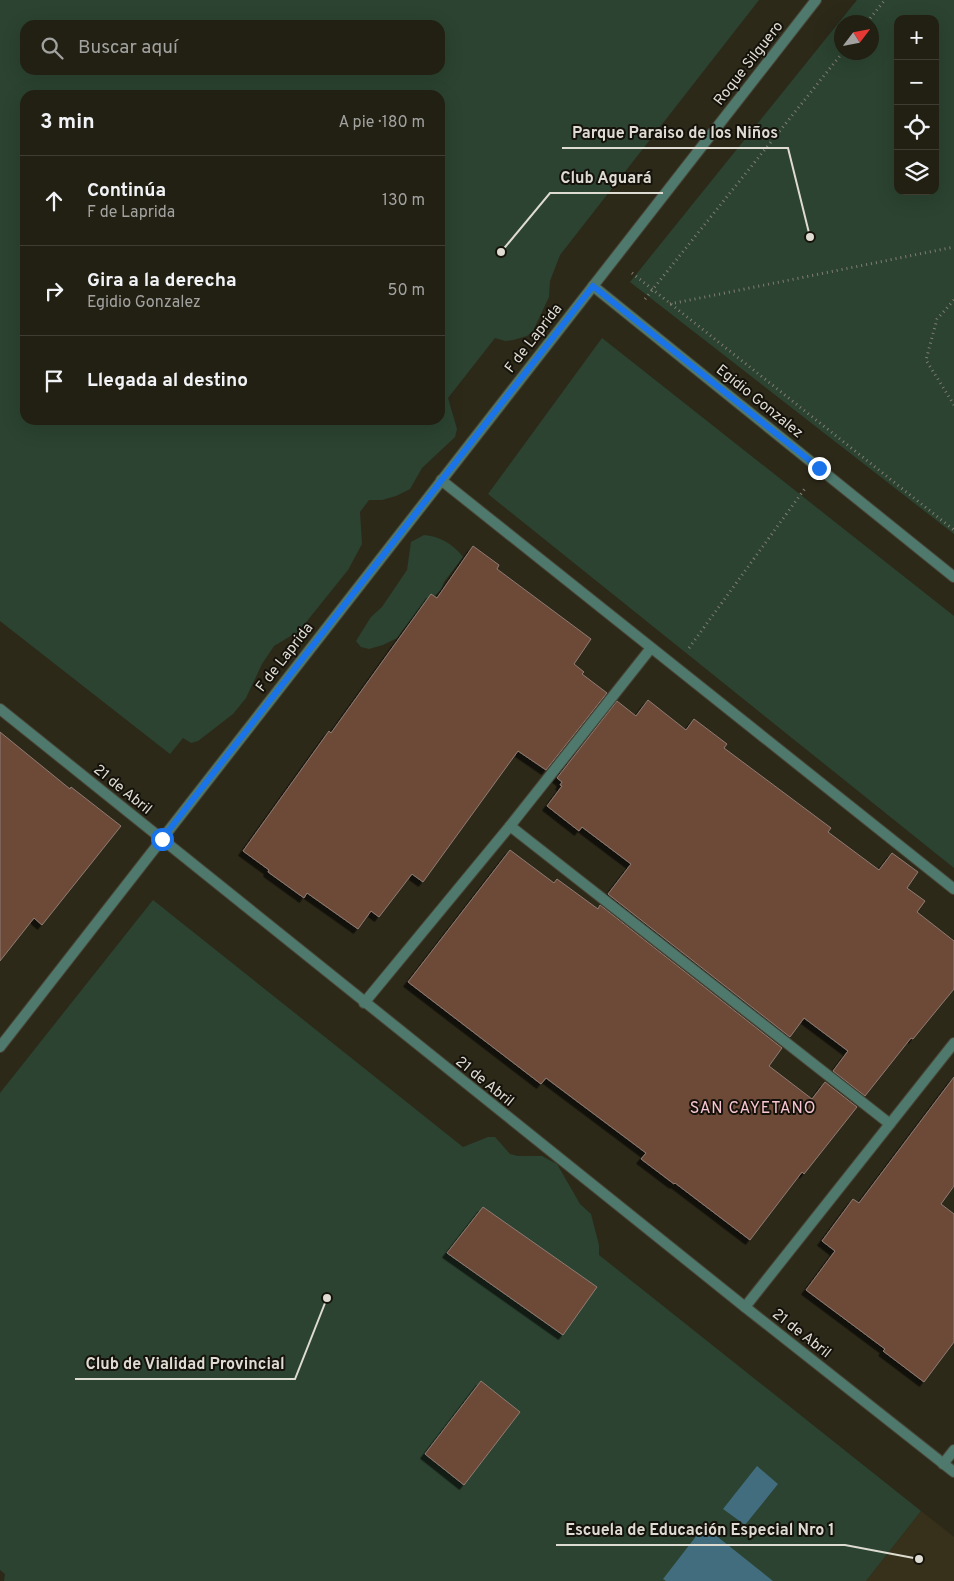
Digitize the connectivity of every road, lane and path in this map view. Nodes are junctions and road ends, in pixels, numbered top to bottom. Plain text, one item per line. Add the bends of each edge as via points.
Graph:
1 (816, 0) edge
2 (886, 0) edge
3 (873, 15) edge
4 (837, 60) edge
5 (954, 247) edge
6 (614, 259) junction
7 (593, 286) junction
8 (652, 290) junction
9 (954, 300) edge
10 (670, 304) junction
11 (631, 317) junction
12 (954, 405) edge
13 (819, 468) junction
14 (441, 480) junction
15 (954, 530) edge
16 (954, 577) edge
17 (651, 648) junction
18 (675, 667) junction
19 (0, 709) edge
20 (510, 826) junction
21 (162, 839) junction
22 (954, 889) edge
23 (364, 1003) junction
24 (954, 1043) edge
25 (0, 1047) edge
26 (890, 1124) junction
27 (745, 1308) junction
28 (954, 1450) edge
29 (943, 1464) junction
30 (954, 1472) edge

1 - 6 street, Roque Silguero
2 - 3 path
4 - 8 path
5 - 10 path
6 - 7 street, Roque Silguero
6 - 8 path
7 - 11 street, Egidio Gonzalez
7 - 14 street, F de Laprida
8 - 10 path
8 - 11 path
9 - 12 path via 938,319 926,360
10 - 15 path
11 - 13 street, Egidio Gonzalez
13 - 16 street, Egidio Gonzalez
13 - 18 path
14 - 17 street
14 - 21 street, F de Laprida
17 - 18 street
17 - 20 street
18 - 22 street
19 - 21 street, 21 de Abril
20 - 23 street
20 - 26 street
21 - 23 street, 21 de Abril
21 - 25 street, F de Laprida
23 - 27 street, 21 de Abril
24 - 26 street
26 - 27 street
27 - 29 street, 21 de Abril
28 - 29 street
29 - 30 street, 21 de Abril

